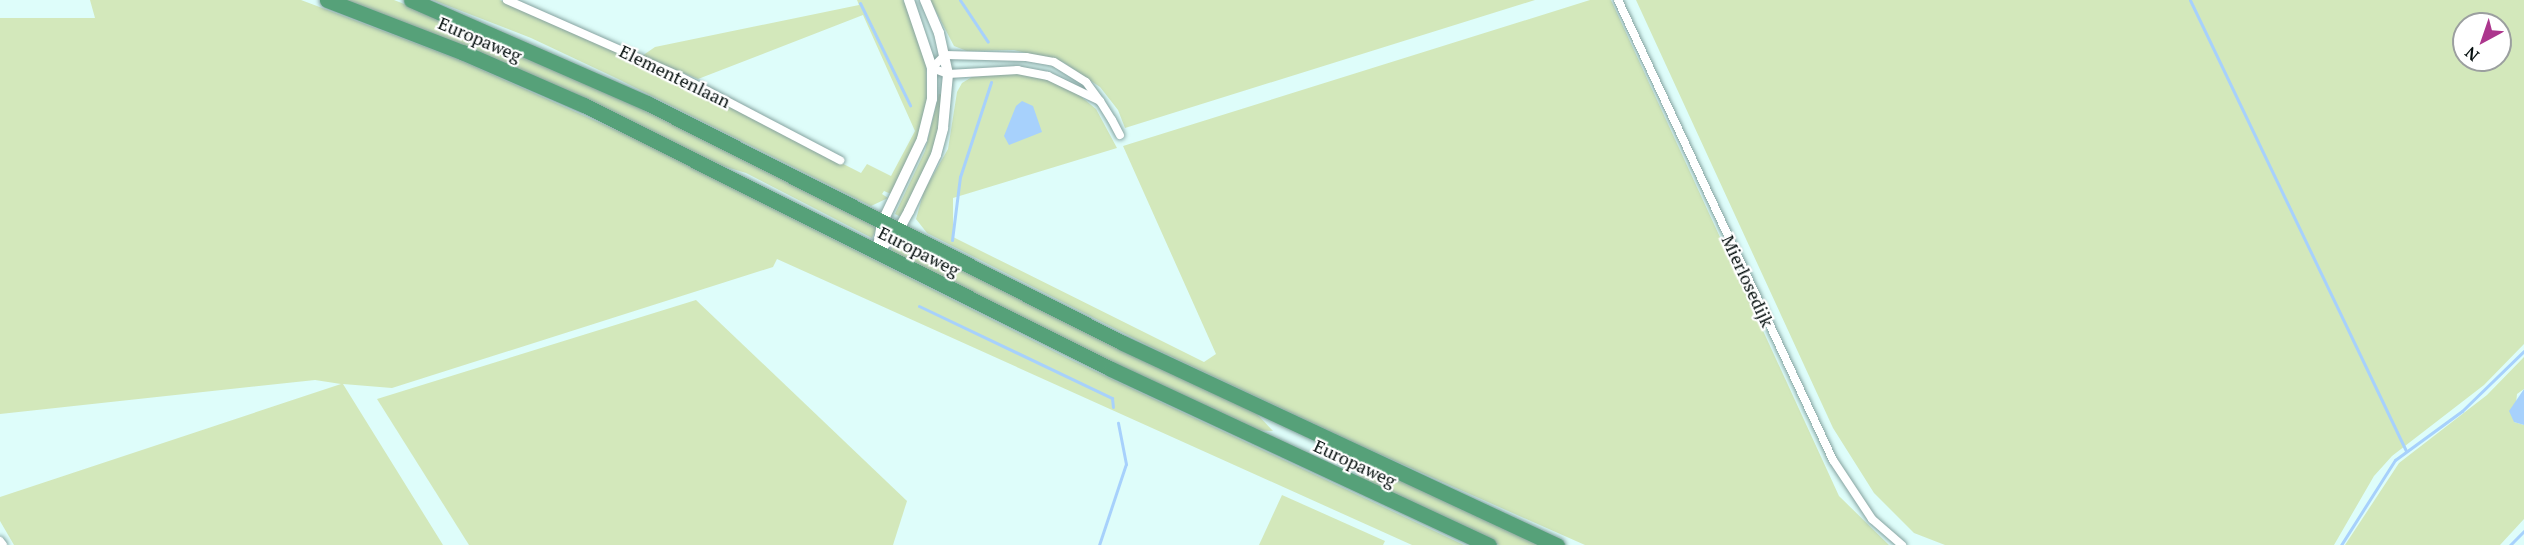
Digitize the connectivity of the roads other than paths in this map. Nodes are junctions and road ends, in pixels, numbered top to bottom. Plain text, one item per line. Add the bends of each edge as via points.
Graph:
1 (327, 0) edge
2 (411, 0) edge
3 (507, 0) edge
4 (909, 0) edge
5 (925, 0) edge
6 (1618, 0) edge
7 (945, 55) junction
8 (932, 68) junction
9 (948, 74) junction
10 (1100, 101) junction
11 (1120, 135) dead end
12 (840, 160) dead end
13 (882, 223) junction
14 (898, 231) junction
15 (877, 252) junction
16 (0, 541) edge
17 (3, 545) edge
18 (1489, 545) edge
19 (1557, 545) edge
20 (1902, 545) edge

1 - 15 highway, Europaweg via 584,105
2 - 13 highway, Europaweg via 647,103
3 - 12 street, Elementenlaan via 679,76
4 - 8 street
5 - 7 street
6 - 20 street, Mierlosedijk via 1833,460 1872,519
7 - 8 street
7 - 9 street
7 - 10 street via 1026,57 1054,62 1086,82
8 - 9 street
8 - 13 street via 932,99 922,140
9 - 10 street via 1018,70 1048,76
9 - 14 street via 947,108 936,155
10 - 11 street
13 - 14 highway, Europaweg
13 - 15 street
14 - 15 street
14 - 19 highway, Europaweg via 1184,373
15 - 18 highway, Europaweg via 1203,413
16 - 17 street

